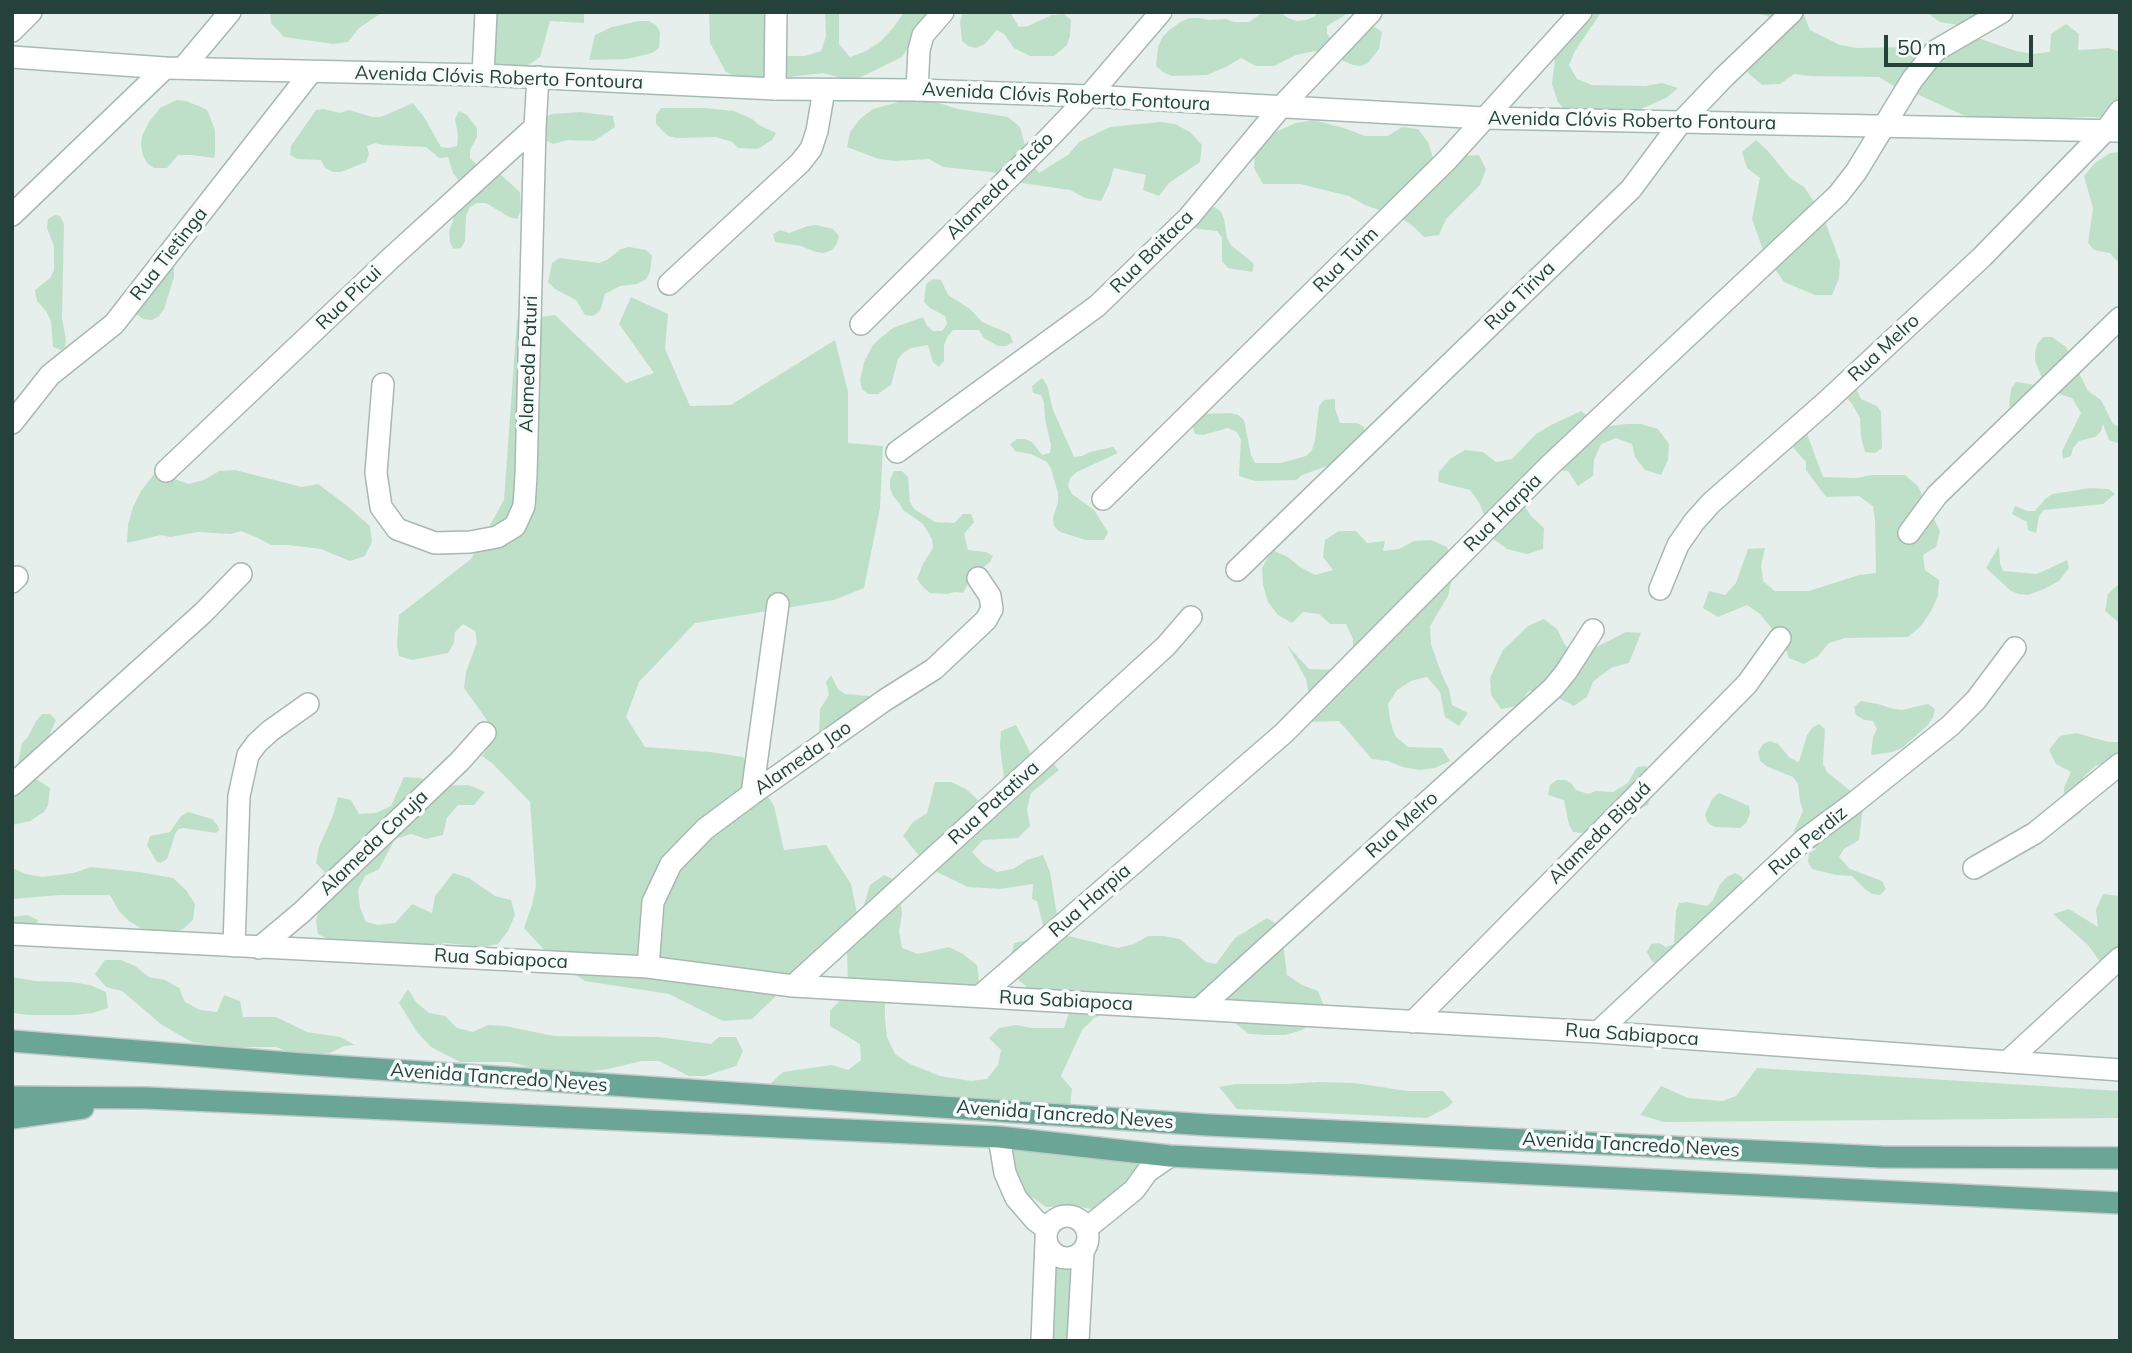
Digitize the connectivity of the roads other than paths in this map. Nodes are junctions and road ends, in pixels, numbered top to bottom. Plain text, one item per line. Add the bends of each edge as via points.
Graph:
1 (32, 12) edge
2 (230, 12) edge
3 (486, 12) edge
4 (776, 12) edge
5 (943, 12) edge
6 (1161, 12) edge
7 (1371, 12) edge
8 (1581, 12) edge
9 (1792, 12) edge
10 (2001, 12) edge
11 (12, 31) edge
12 (12, 57) edge
13 (174, 68) junction
14 (311, 72) junction
15 (483, 75) junction
16 (538, 77) junction
17 (775, 89) junction
18 (824, 90) junction
19 (917, 90) junction
20 (1089, 96) junction
21 (1280, 107) junction
22 (2120, 111) edge
23 (1484, 118) junction
24 (1681, 122) junction
25 (1886, 125) junction
26 (535, 127) junction
27 (2113, 130) edge
28 (12, 215) edge
29 (668, 284) dead end
30 (2120, 318) edge
31 (861, 324) dead end
32 (383, 384) dead end
33 (12, 423) edge
34 (897, 452) dead end
35 (166, 471) dead end
36 (1103, 499) dead end
37 (1909, 533) dead end
38 (1237, 570) dead end
39 (241, 573) dead end
40 (978, 578) dead end
41 (1660, 589) dead end
42 (778, 604) dead end
43 (1191, 617) dead end
44 (1592, 630) dead end
45 (1780, 638) dead end
46 (2015, 648) dead end
47 (308, 704) dead end
48 (485, 733) dead end
49 (2120, 764) edge
50 (12, 785) edge
51 (752, 793) junction
52 (1974, 868) dead end
53 (12, 934) edge
54 (234, 946) junction
55 (258, 948) junction
56 (2120, 958) edge
57 (648, 967) junction
58 (793, 986) junction
59 (980, 996) junction
60 (1199, 1009) junction
61 (1413, 1022) junction
62 (12, 1029) edge
63 (1598, 1032) junction
64 (12, 1041) edge
65 (146, 1051) junction
66 (2007, 1062) junction
67 (2120, 1070) edge
68 (12, 1097) edge
69 (147, 1098) junction
70 (12, 1118) edge
71 (999, 1137) junction
72 (2120, 1142) edge
73 (1170, 1156) junction
74 (2120, 1158) edge
75 (1983, 1159) junction
76 (2120, 1203) edge
77 (1087, 1228) junction
78 (1047, 1235) junction
79 (1083, 1252) junction
80 (1042, 1341) edge
81 (1078, 1341) edge

1 - 11 street
2 - 13 street
3 - 15 street
4 - 17 street
5 - 19 street via 923,35
6 - 20 street, Alameda Falcão
7 - 21 street, Rua Baitaca
8 - 23 street, Rua Tuim
9 - 24 street, Rua Tiriva
10 - 25 street, Rua Harpia via 1935,51
12 - 13 street, Avenida Clóvis Roberto Fontoura
13 - 14 street, Avenida Clóvis Roberto Fontoura
13 - 28 street
14 - 15 street, Avenida Clóvis Roberto Fontoura
14 - 33 street, Rua Tietinga via 114,324 50,375
15 - 16 street, Avenida Clóvis Roberto Fontoura
16 - 17 street, Avenida Clóvis Roberto Fontoura
16 - 26 street, Alameda Paturi
17 - 18 street, Avenida Clóvis Roberto Fontoura
18 - 19 street, Avenida Clóvis Roberto Fontoura
18 - 29 street via 817,131 800,163
19 - 20 street, Avenida Clóvis Roberto Fontoura
20 - 21 street, Avenida Clóvis Roberto Fontoura
20 - 31 street, Alameda Falcão
21 - 23 street, Avenida Clóvis Roberto Fontoura
21 - 34 street, Rua Baitaca via 1189,217 1097,306
22 - 27 street, Rua Melro
23 - 24 street, Avenida Clóvis Roberto Fontoura
23 - 36 street, Rua Tuim via 1438,170
24 - 25 street, Avenida Clóvis Roberto Fontoura
24 - 38 street, Rua Tiriva via 1631,189
25 - 27 street, Avenida Clóvis Roberto Fontoura
25 - 59 street, Rua Harpia via 1838,195 1549,466 1284,733
26 - 32 street, Alameda Paturi via 527,462 524,506 515,526 497,537 470,542 435,543 397,530 381,507 376,473
26 - 35 street, Rua Picui
27 - 41 street, Rua Melro via 1826,402 1711,503 1678,545
30 - 37 street via 1937,495
39 - 50 street
40 - 51 street, Alameda Jao via 990,596 992,609 986,620 934,669
42 - 51 street
43 - 58 street, Rua Patativa via 1156,655
44 - 60 street, Rua Melro via 1553,688
45 - 61 street, Alameda Biguá via 1747,684
46 - 63 street, Rua Perdiz via 1950,726 1804,840
47 - 54 street via 270,731 248,755 239,796
48 - 55 street, Alameda Coruja via 302,912
49 - 52 street via 2035,833
51 - 57 street, Alameda Jao via 705,829 671,864 653,902
53 - 54 street, Rua Sabiapoca
54 - 55 street, Rua Sabiapoca
55 - 57 street, Rua Sabiapoca
56 - 66 street
57 - 58 street, Rua Sabiapoca
58 - 59 street, Rua Sabiapoca
59 - 60 street, Rua Sabiapoca
60 - 61 street, Rua Sabiapoca
61 - 63 street, Rua Sabiapoca
62 - 65 main road
63 - 66 street, Rua Sabiapoca
64 - 65 main road, Avenida Tancredo Neves
65 - 75 main road, Avenida Tancredo Neves via 1208,1125
66 - 67 street, Rua Sabiapoca
68 - 69 main road, Avenida Tancredo Neves
69 - 70 main road
69 - 71 main road, Avenida Tancredo Neves
71 - 73 main road, Avenida Tancredo Neves
71 - 78 street via 1005,1173 1016,1198
72 - 75 main road
73 - 76 main road, Avenida Tancredo Neves
73 - 77 street
74 - 75 main road, Avenida Tancredo Neves
77 - 78 street via 1071,1215 1056,1218
77 - 79 street
78 - 79 street via 1054,1254 1061,1258
78 - 80 street
79 - 81 street

